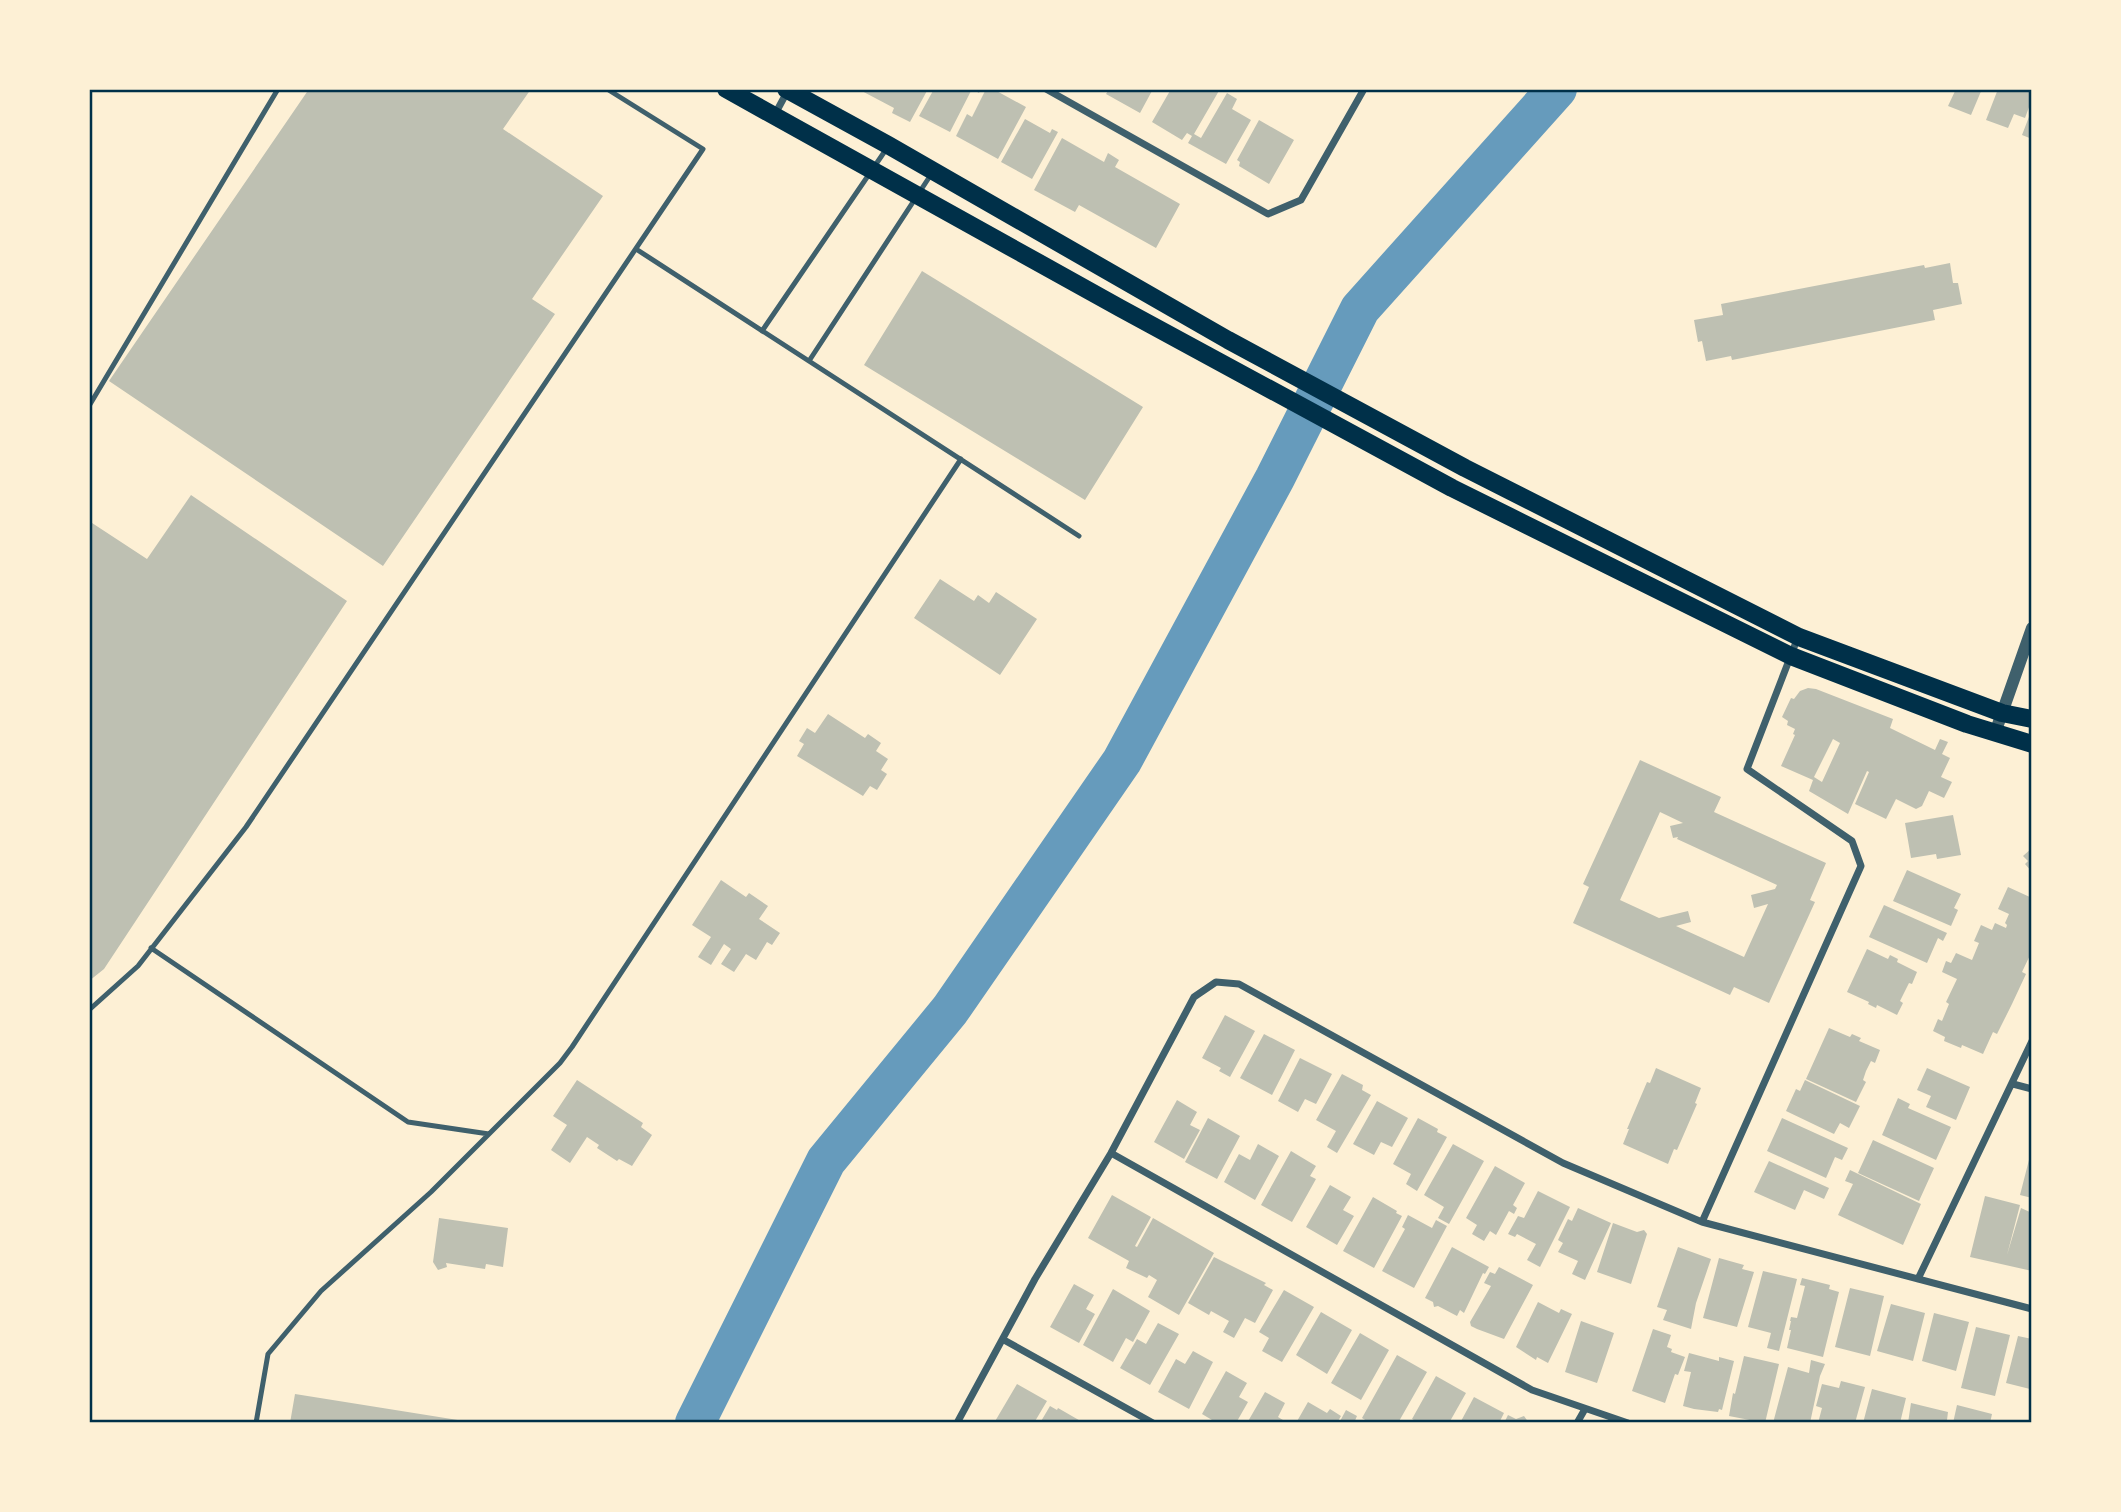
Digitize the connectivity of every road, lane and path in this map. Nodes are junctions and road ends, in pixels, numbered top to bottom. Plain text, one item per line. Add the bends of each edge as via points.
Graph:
1 (278, 89) edge
2 (607, 89) edge
3 (726, 89) edge
4 (1046, 89) edge
5 (1364, 89) edge
6 (788, 90) edge
7 (774, 116) junction
8 (888, 145) junction
9 (873, 171) junction
10 (933, 172) junction
11 (916, 195) junction
12 (636, 249) junction
13 (762, 331) junction
14 (809, 361) junction
15 (89, 405) edge
16 (961, 460) junction
17 (1079, 536) dead end
18 (2032, 628) edge
19 (1798, 637) junction
20 (1791, 656) junction
21 (2002, 713) junction
22 (2032, 719) edge
23 (1996, 733) junction
24 (2032, 744) edge
25 (151, 948) junction
26 (89, 1010) edge
27 (2032, 1041) edge
28 (2012, 1084) junction
29 (2032, 1089) edge
30 (489, 1134) junction
31 (1111, 1153) junction
32 (1702, 1222) junction
33 (1918, 1279) junction
34 (2032, 1309) edge
35 (1004, 1340) junction
36 (1585, 1409) junction
37 (256, 1423) edge
38 (957, 1423) edge
39 (1153, 1423) edge
40 (1577, 1423) edge
41 (1628, 1423) edge

1 - 15 lane
2 - 12 lane via 703,149
3 - 7 main road
4 - 5 street via 1268,214 1301,200
6 - 7 street
6 - 8 main road
7 - 9 main road
8 - 9 lane
8 - 10 main road
9 - 11 main road
9 - 13 lane
10 - 11 lane
10 - 19 main road via 1465,468
11 - 14 lane
11 - 20 main road via 1452,488
12 - 13 lane
12 - 25 lane via 246,827
13 - 14 lane
14 - 16 lane
16 - 17 lane
16 - 30 lane via 572,1047
18 - 21 street
19 - 20 street
19 - 21 main road
20 - 23 main road
20 - 32 street via 1747,769 1852,841 1861,866
21 - 22 main road
21 - 23 street
23 - 24 main road
25 - 26 lane via 121,983
25 - 30 lane via 408,1122
27 - 28 street
28 - 29 street
28 - 33 street
30 - 37 lane via 321,1292 268,1354
31 - 32 street via 1194,997 1216,982 1239,984 1563,1163
31 - 35 street
31 - 36 street via 1532,1390
32 - 33 street
33 - 34 street
35 - 38 street
35 - 39 street
36 - 40 street
36 - 41 street

